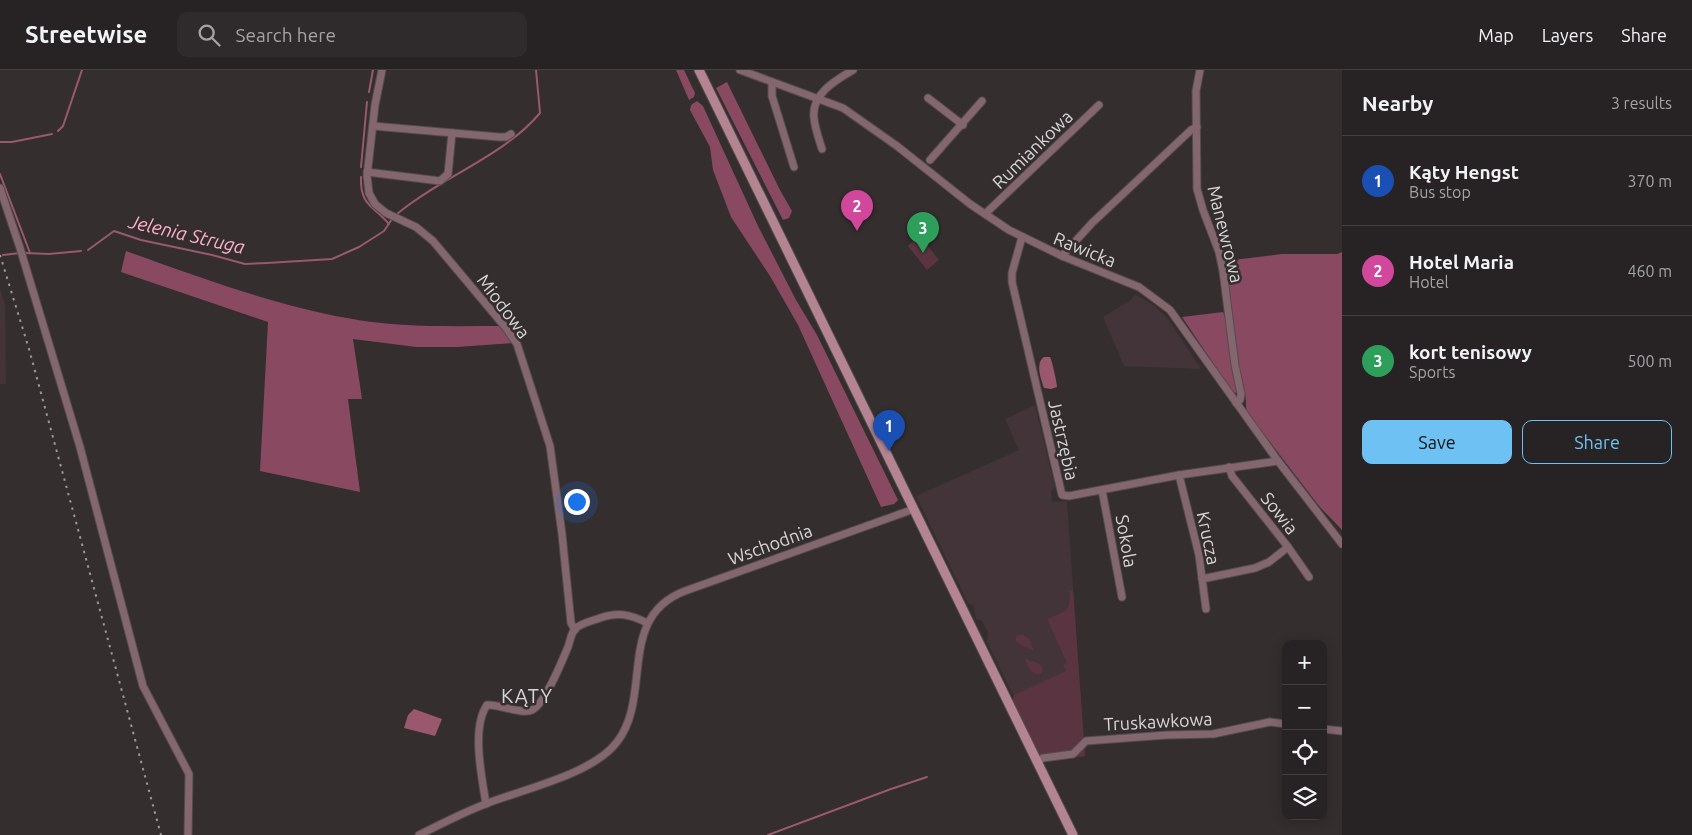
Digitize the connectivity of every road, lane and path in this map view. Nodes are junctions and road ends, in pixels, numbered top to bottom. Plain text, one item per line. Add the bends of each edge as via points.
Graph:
1 (382, 70) edge
2 (699, 70) edge
3 (740, 70) edge
4 (854, 70) edge
5 (1200, 70) edge
6 (772, 82) junction
7 (818, 98) junction
8 (928, 98) dead end
9 (982, 101) dead end
10 (1099, 105) dead end
11 (963, 125) junction
12 (373, 126) junction
13 (1197, 127) junction
14 (452, 133) junction
15 (511, 134) dead end
16 (822, 149) dead end
17 (930, 160) dead end
18 (794, 168) dead end
19 (367, 172) junction
20 (0, 188) edge
21 (985, 214) junction
22 (1022, 237) junction
23 (1062, 256) junction
24 (1236, 403) junction
25 (1278, 461) junction
26 (1229, 467) junction
27 (1179, 475) junction
28 (1102, 490) junction
29 (914, 509) junction
30 (1342, 544) edge
31 (1288, 547) junction
32 (1309, 577) dead end
33 (1202, 578) junction
34 (1122, 598) dead end
35 (1206, 609) dead end
36 (647, 623) junction
37 (575, 630) junction
38 (1282, 724) edge
39 (1327, 729) edge
40 (1342, 731) edge
41 (1038, 762) junction
42 (486, 804) junction
43 (188, 835) edge
44 (418, 835) edge
45 (1073, 835) edge

1 - 12 street, Miodowa
2 - 29 main road
3 - 6 street, Rawicka
4 - 7 street via 833,82
5 - 13 street, Manewrowa via 1196,92
6 - 7 street, Rawicka
6 - 18 street via 772,96
7 - 16 street via 814,117
7 - 21 street, Rawicka via 851,112
8 - 11 street
9 - 11 street
10 - 21 street, Rumiankowa
11 - 17 street
12 - 14 street
12 - 19 street, Miodowa
13 - 23 street via 1092,223
13 - 24 street, Manewrowa via 1197,189 1223,271 1241,394
14 - 15 street via 499,137
14 - 19 street via 448,174 440,181
19 - 37 street, Miodowa via 369,193 375,204 433,241 517,344 550,446 571,623
20 - 43 street via 80,447 143,686 189,774
21 - 22 street, Rawicka
22 - 23 street, Rawicka
22 - 28 street, Jastrzębia via 1012,282 1060,492 1069,496
23 - 24 street, Rawicka via 1139,287 1163,303
24 - 25 street, Rawicka
25 - 26 street, Jastrzębia
25 - 30 street, Rawicka
26 - 27 street, Jastrzębia
26 - 31 street, Sowia via 1232,476
27 - 28 street, Jastrzębia
27 - 33 street, Krucza
28 - 34 street, Sokola
29 - 36 street, Wschodnia via 681,592 656,610
29 - 41 main road
31 - 32 street, Sowia
31 - 33 street via 1255,568
33 - 35 street, Krucza
36 - 37 street via 631,615 617,614 583,624
36 - 42 street via 628,722 614,745 602,757 564,776
37 - 42 street via 558,670 536,708 524,711 487,705 483,711 480,759
38 - 41 street, Truskawkowa via 1270,722 1213,734 1086,741 1073,754 1043,758
39 - 40 street
41 - 45 main road
42 - 44 street

